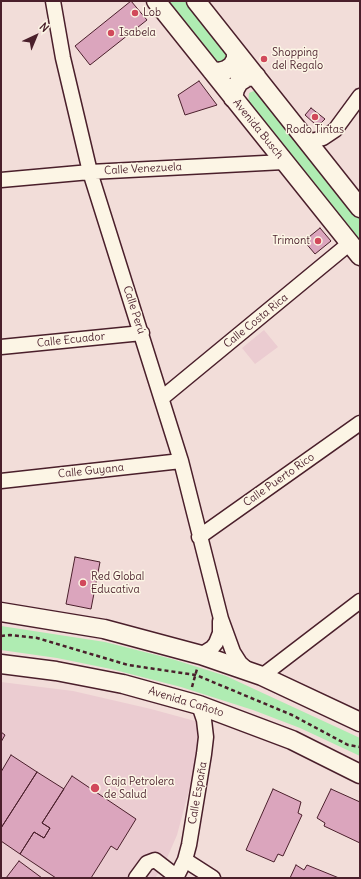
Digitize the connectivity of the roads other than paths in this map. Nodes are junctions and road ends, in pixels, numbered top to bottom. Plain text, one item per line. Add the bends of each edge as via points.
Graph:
1 (53, 1) edge
2 (156, 1) edge
3 (196, 1) edge
4 (236, 52) junction
5 (212, 71) junction
6 (256, 76) junction
7 (360, 96) edge
8 (233, 98) junction
9 (308, 142) junction
10 (284, 162) junction
11 (90, 172) junction
12 (1, 180) edge
13 (360, 208) edge
14 (355, 250) edge
15 (142, 333) junction
16 (1, 347) edge
17 (162, 398) junction
18 (360, 423) edge
19 (181, 461) junction
20 (1, 481) edge
21 (199, 537) junction
22 (360, 601) edge
23 (1, 612) edge
24 (221, 619) junction
25 (200, 661) junction
26 (1, 664) edge
27 (256, 674) junction
28 (195, 697) junction
29 (360, 722) edge
30 (360, 774) edge
31 (185, 860) junction
32 (177, 877) edge
33 (136, 878) edge
34 (213, 878) edge

1 - 11 street, Calle Perú via 63,58
2 - 5 main road, Avenida Busch
3 - 4 main road
4 - 5 main road via 232,66 219,72
4 - 6 main road
5 - 8 main road, Avenida Busch
6 - 8 main road via 247,77 240,82
6 - 9 main road
7 - 9 street via 335,130 323,138
8 - 10 main road, Avenida Busch
9 - 13 main road
10 - 11 street, Calle Venezuela
10 - 14 main road, Avenida Busch
11 - 12 street, Calle Venezuela
11 - 15 street, Calle Perú
14 - 17 street, Calle Costa Rica
15 - 16 street, Calle Ecuador
15 - 17 street, Calle Perú
17 - 19 street, Calle Perú
18 - 21 street, Calle Puerto Rico
19 - 20 street, Calle Guyana
19 - 21 street, Calle Perú
21 - 24 street, Calle Perú
22 - 27 street
23 - 25 main road via 104,629
24 - 25 street, Calle Perú via 216,642
24 - 27 street, Calle Perú via 233,652 240,663
25 - 27 main road
26 - 28 main road, Avenida Cañoto via 56,671
27 - 29 main road
28 - 30 main road, Avenida Cañoto via 292,740
28 - 31 street, Calle España via 204,720 206,736
31 - 32 street, Calle España
31 - 34 street
32 - 33 street via 155,860 147,863

